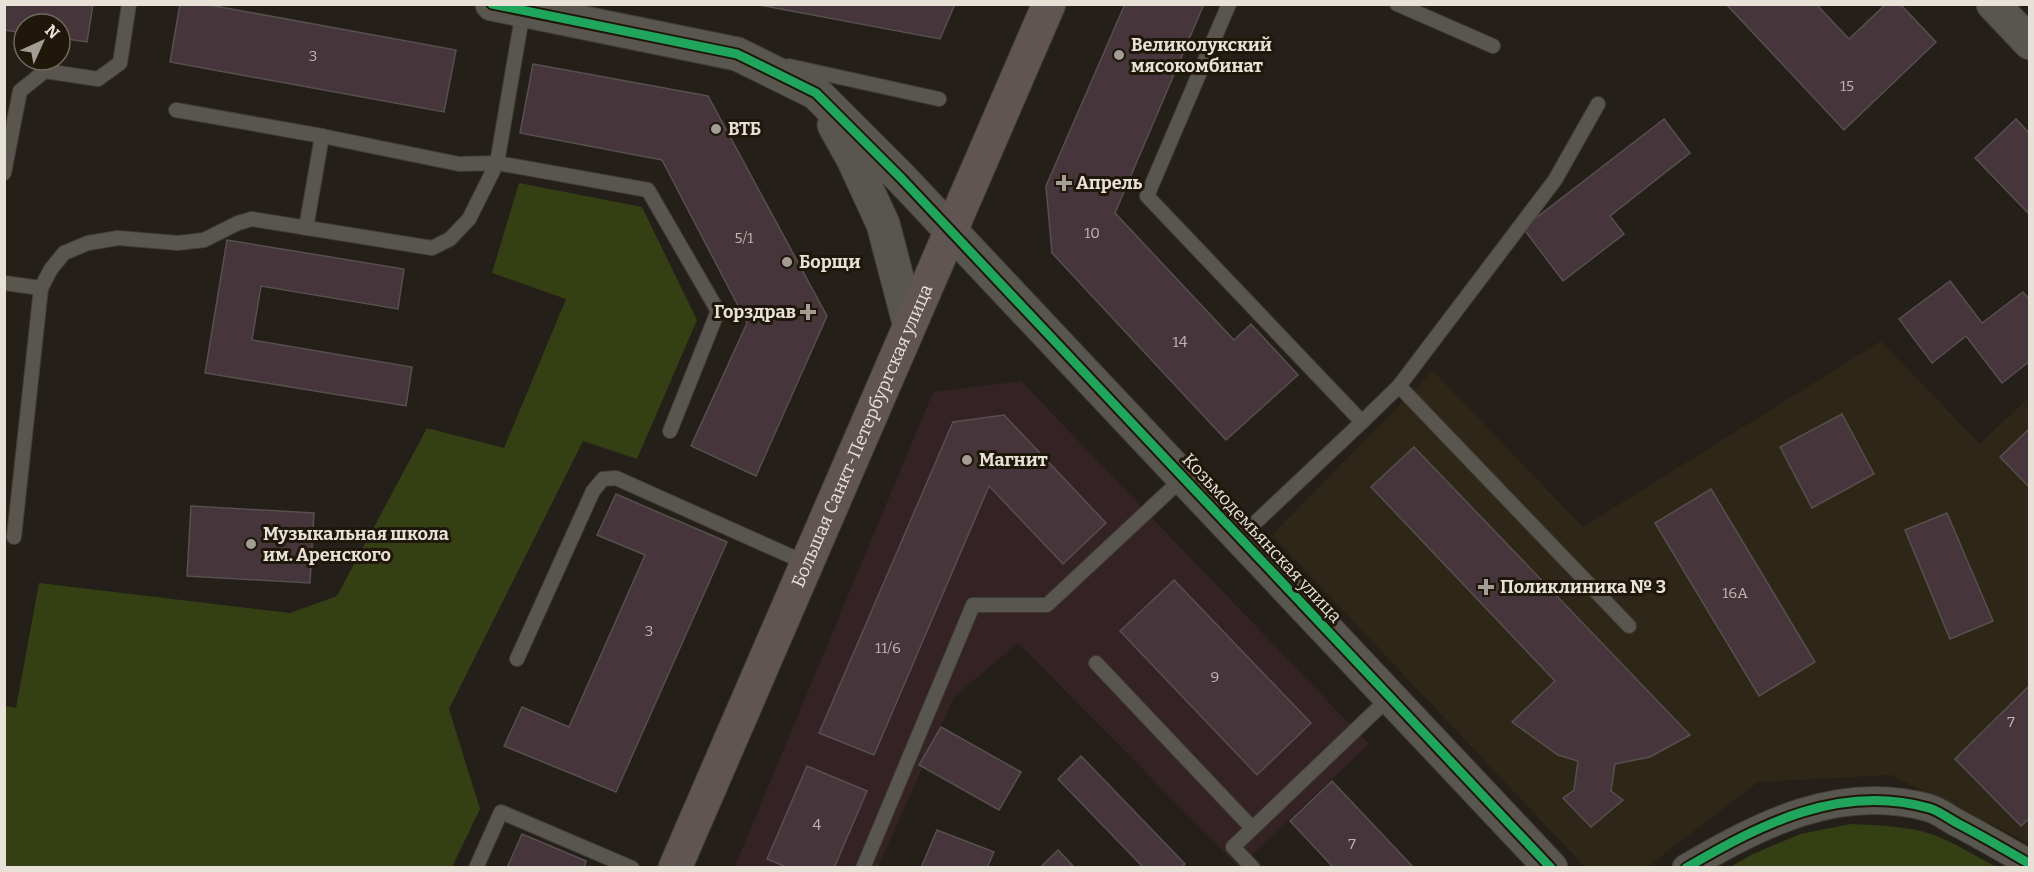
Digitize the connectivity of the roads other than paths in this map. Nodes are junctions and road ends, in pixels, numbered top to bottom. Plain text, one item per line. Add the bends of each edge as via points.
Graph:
1 (129, 4) edge
2 (1049, 4) edge
3 (1229, 4) edge
4 (1397, 4) edge
5 (1993, 4) edge
6 (528, 8) edge
7 (2030, 43) edge
8 (1493, 46) dead end
9 (737, 54) junction
10 (816, 93) junction
11 (939, 99) dead end
12 (1598, 104) dead end
13 (176, 110) dead end
14 (321, 136) junction
15 (497, 163) junction
16 (4, 173) edge
17 (306, 228) junction
18 (950, 231) junction
19 (4, 284) edge
20 (41, 288) junction
21 (909, 323) junction
22 (1400, 386) junction
23 (1362, 422) junction
24 (670, 431) dead end
25 (1183, 478) junction
26 (14, 537) dead end
27 (1239, 538) junction
28 (806, 563) junction
29 (1629, 626) dead end
30 (517, 659) dead end
31 (1096, 663) dead end
32 (1390, 697) junction
33 (1252, 828) junction
34 (2030, 864) edge
35 (476, 867) edge
36 (632, 867) edge
37 (675, 867) edge
38 (863, 867) edge
39 (1252, 867) edge
40 (1551, 867) edge
41 (1686, 867) edge

1 - 16 lane via 120,63 98,79 45,71 20,91
2 - 18 main road, Большая Санкт-Петербургская улица
3 - 23 lane via 1147,196
4 - 8 lane
5 - 7 street
6 - 9 street, Козьмодемьянская улица
6 - 15 lane
9 - 10 street, Козьмодемьянская улица
9 - 11 lane
10 - 18 street, Козьмодемьянская улица
10 - 21 street via 854,159 883,224
12 - 22 lane via 1555,180
13 - 14 lane
14 - 15 lane via 459,164
14 - 17 lane
15 - 17 lane via 469,219 450,239 432,248
15 - 24 lane via 648,190 718,311
17 - 20 lane via 252,219 204,240 178,243 117,238 88,243 64,253
18 - 21 main road, Большая Санкт-Петербургская улица
18 - 25 street, Козьмодемьянская улица
19 - 20 lane
20 - 26 lane
21 - 28 main road, Большая Санкт-Петербургская улица
22 - 23 lane
22 - 29 lane
23 - 27 lane
25 - 27 street, Козьмодемьянская улица
25 - 38 lane via 1047,605 973,605
27 - 32 street, Козьмодемьянская улица
28 - 30 lane via 616,477 603,479 593,490
28 - 37 main road, Большая Санкт-Петербургская улица
31 - 33 lane
32 - 33 lane
32 - 40 street, Козьмодемьянская улица
33 - 39 lane via 1233,847
34 - 41 street via 1931,809 1870,800 1832,803 1797,813 1737,838
35 - 36 lane via 501,812

